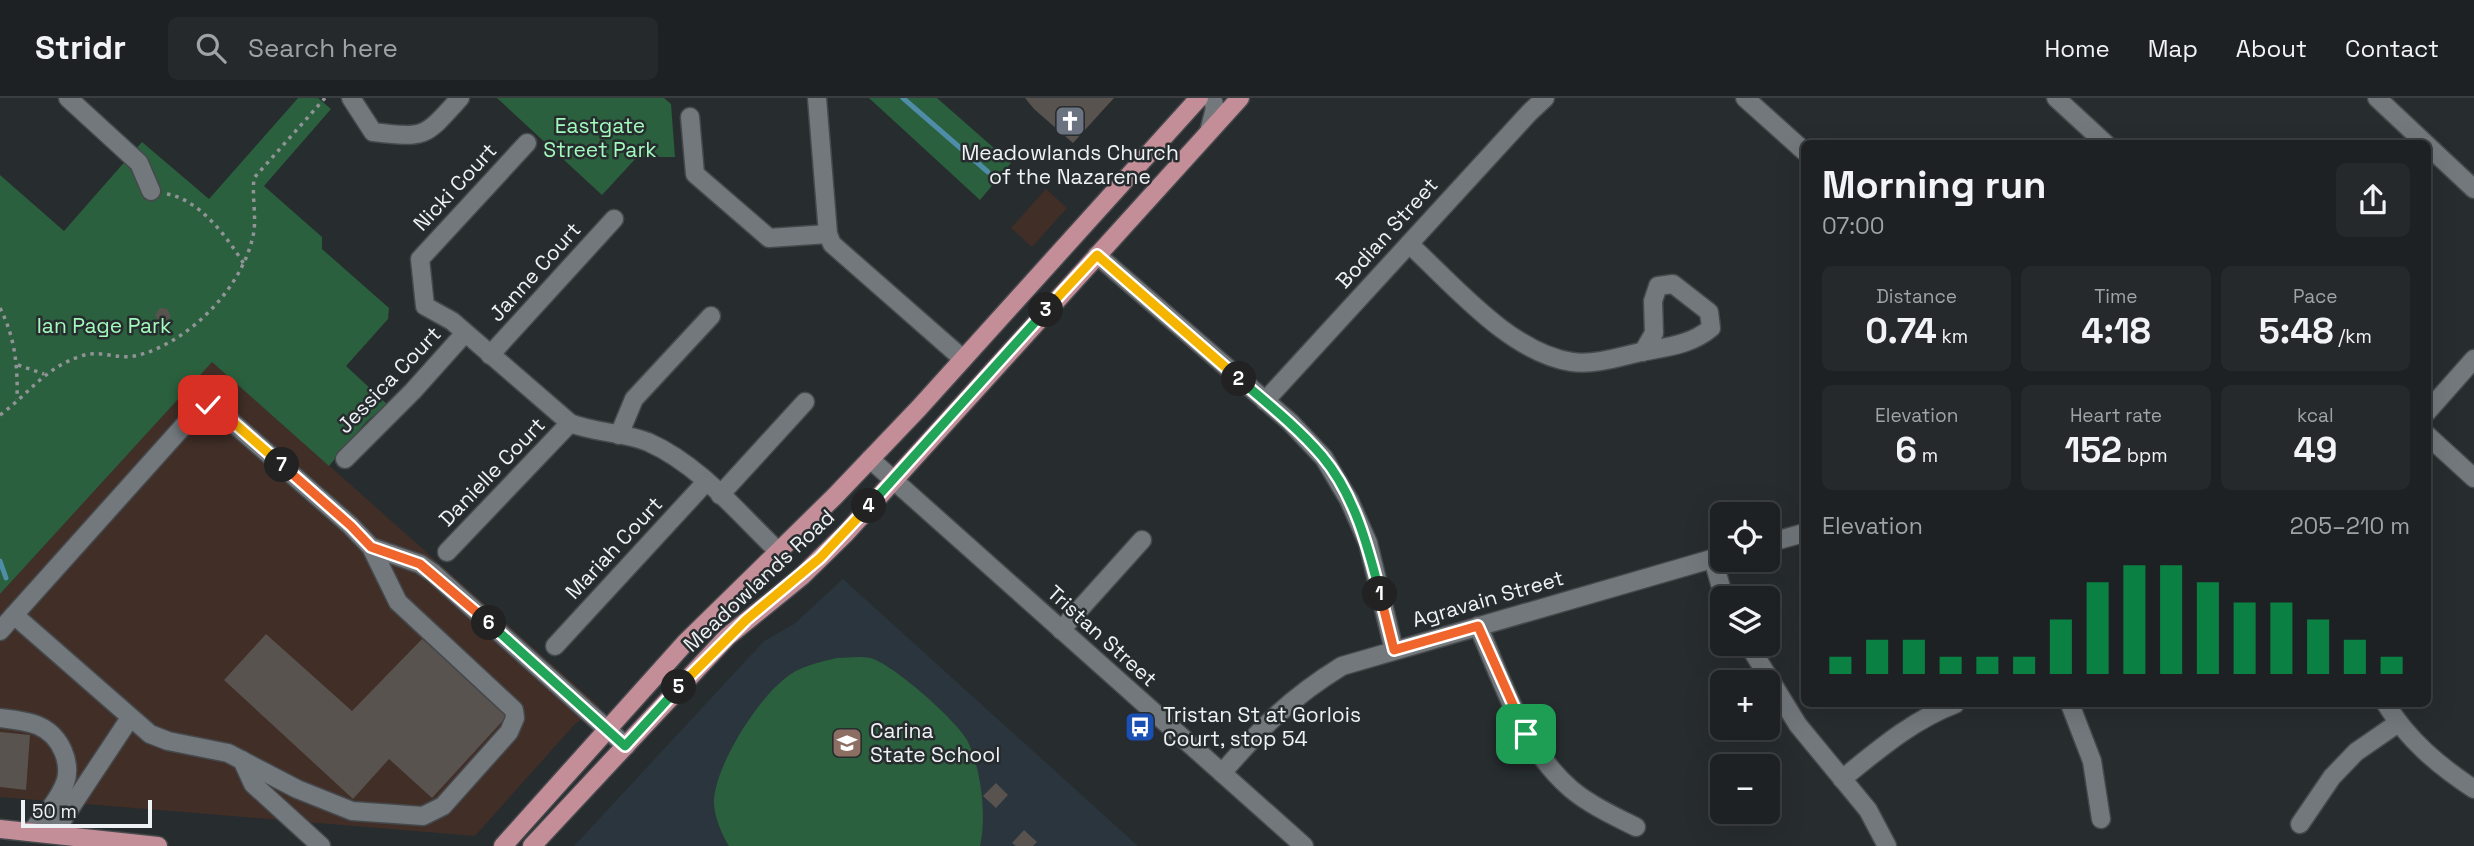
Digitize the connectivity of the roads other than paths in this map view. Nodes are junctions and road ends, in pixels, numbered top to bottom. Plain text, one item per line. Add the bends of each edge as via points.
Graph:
1 (68, 98) edge
2 (351, 98) edge
3 (460, 98) edge
4 (817, 98) edge
5 (1199, 98) edge
6 (1212, 98) edge
7 (1240, 98) edge
8 (1545, 98) edge
9 (1745, 98) edge
10 (2056, 98) edge
11 (2377, 98) edge
12 (691, 117) dead end
13 (1209, 132) junction
14 (2102, 140) edge
15 (2422, 140) edge
16 (527, 143) dead end
17 (1801, 148) edge
18 (2431, 149) edge
19 (2474, 189) edge
20 (151, 191) road end
21 (614, 219) dead end
22 (828, 234) junction
23 (1409, 244) junction
24 (1097, 255) junction
25 (711, 316) dead end
26 (465, 333) junction
27 (1643, 352) dead end
28 (490, 355) junction
29 (963, 359) junction
30 (2474, 359) edge
31 (1265, 401) junction
32 (805, 402) dead end
33 (2431, 407) edge
34 (569, 423) junction
35 (619, 435) junction
36 (2431, 439) edge
37 (345, 459) dead end
38 (870, 459) junction
39 (2474, 478) edge
40 (892, 480) junction
41 (713, 489) junction
42 (1801, 534) edge
43 (1142, 540) dead end
44 (1780, 540) edge
45 (371, 547) junction
46 (447, 552) dead end
47 (779, 552) junction
48 (1710, 560) edge
49 (14, 614) junction
50 (1478, 626) junction
51 (1061, 630) junction
52 (0, 631) edge
53 (555, 646) dead end
54 (1394, 650) junction
55 (1755, 656) edge
56 (1947, 707) edge
57 (2071, 707) edge
58 (2388, 707) edge
59 (0, 718) edge
60 (130, 718) junction
61 (2398, 723) junction
62 (607, 730) junction
63 (625, 746) junction
64 (242, 760) junction
65 (1222, 773) junction
66 (1842, 779) junction
67 (2474, 789) edge
68 (2101, 819) dead end
69 (2300, 824) dead end
70 (552, 825) junction
71 (1636, 827) dead end
72 (0, 829) edge
73 (37, 840) edge
74 (158, 846) edge
75 (321, 846) edge
76 (503, 846) edge
77 (533, 846) edge
78 (547, 846) edge
79 (1304, 846) edge
80 (1886, 846) edge

1 - 20 street via 139,163
2 - 3 street via 373,132 416,137 436,124
4 - 22 street
5 - 29 main road, Meadowlands Road
6 - 13 street via 1215,108
7 - 13 main road, Meadowlands Road
8 - 23 street, Bodian Street
9 - 17 street
10 - 14 street
11 - 15 street
12 - 22 street via 695,174 769,238
13 - 24 main road, Meadowlands Road
16 - 26 street, Nicki Court via 419,259 425,306
18 - 19 street
21 - 28 street, Janne Court
22 - 29 street via 832,244
23 - 27 street via 1507,334 1538,351 1572,362
23 - 31 street, Bodian Street
24 - 31 street
24 - 40 main road, Meadowlands Road
25 - 35 street via 634,399
26 - 28 street
26 - 37 street, Jessica Court
28 - 34 street
29 - 38 main road, Meadowlands Road
30 - 33 street
31 - 54 street via 1324,458 1349,500 1368,544
32 - 41 street, Mariah Court
34 - 35 street
34 - 46 street, Danielle Court
35 - 41 street via 671,453
36 - 39 street
38 - 40 street, Tristan Street
38 - 47 main road, Meadowlands Road
40 - 51 street, Tristan Street
40 - 63 main road, Meadowlands Road via 820,558 727,637
41 - 47 street
41 - 53 street, Mariah Court
42 - 44 street
43 - 51 street
45 - 49 street via 217,408 208,405 196,412
45 - 62 street via 433,573
45 - 64 street via 398,602 511,704 515,718 509,732 443,806 423,816 352,811
47 - 62 main road, Meadowlands Road via 685,643
48 - 50 street, Agravain Street
49 - 52 street
49 - 60 street
50 - 54 street, Agravain Street
50 - 71 street via 1526,734 1545,762 1571,789
51 - 65 street, Tristan Street
54 - 65 street, Agravain Street via 1342,666 1307,688 1269,719
55 - 66 street via 1798,725
56 - 66 street via 1903,729
57 - 68 street via 2092,761
58 - 61 street
59 - 73 street via 46,728 65,756 66,781
60 - 64 street via 157,738
60 - 73 street
61 - 67 street via 2445,770
61 - 69 street via 2356,752 2332,776
62 - 63 street
62 - 76 main road, Meadowlands Road
63 - 70 main road, Meadowlands Road
64 - 75 street via 253,784
65 - 79 street, Tristan Street
66 - 80 street via 1868,810
70 - 77 main road, Meadowlands Road
70 - 78 main road
72 - 73 main road
73 - 74 main road

